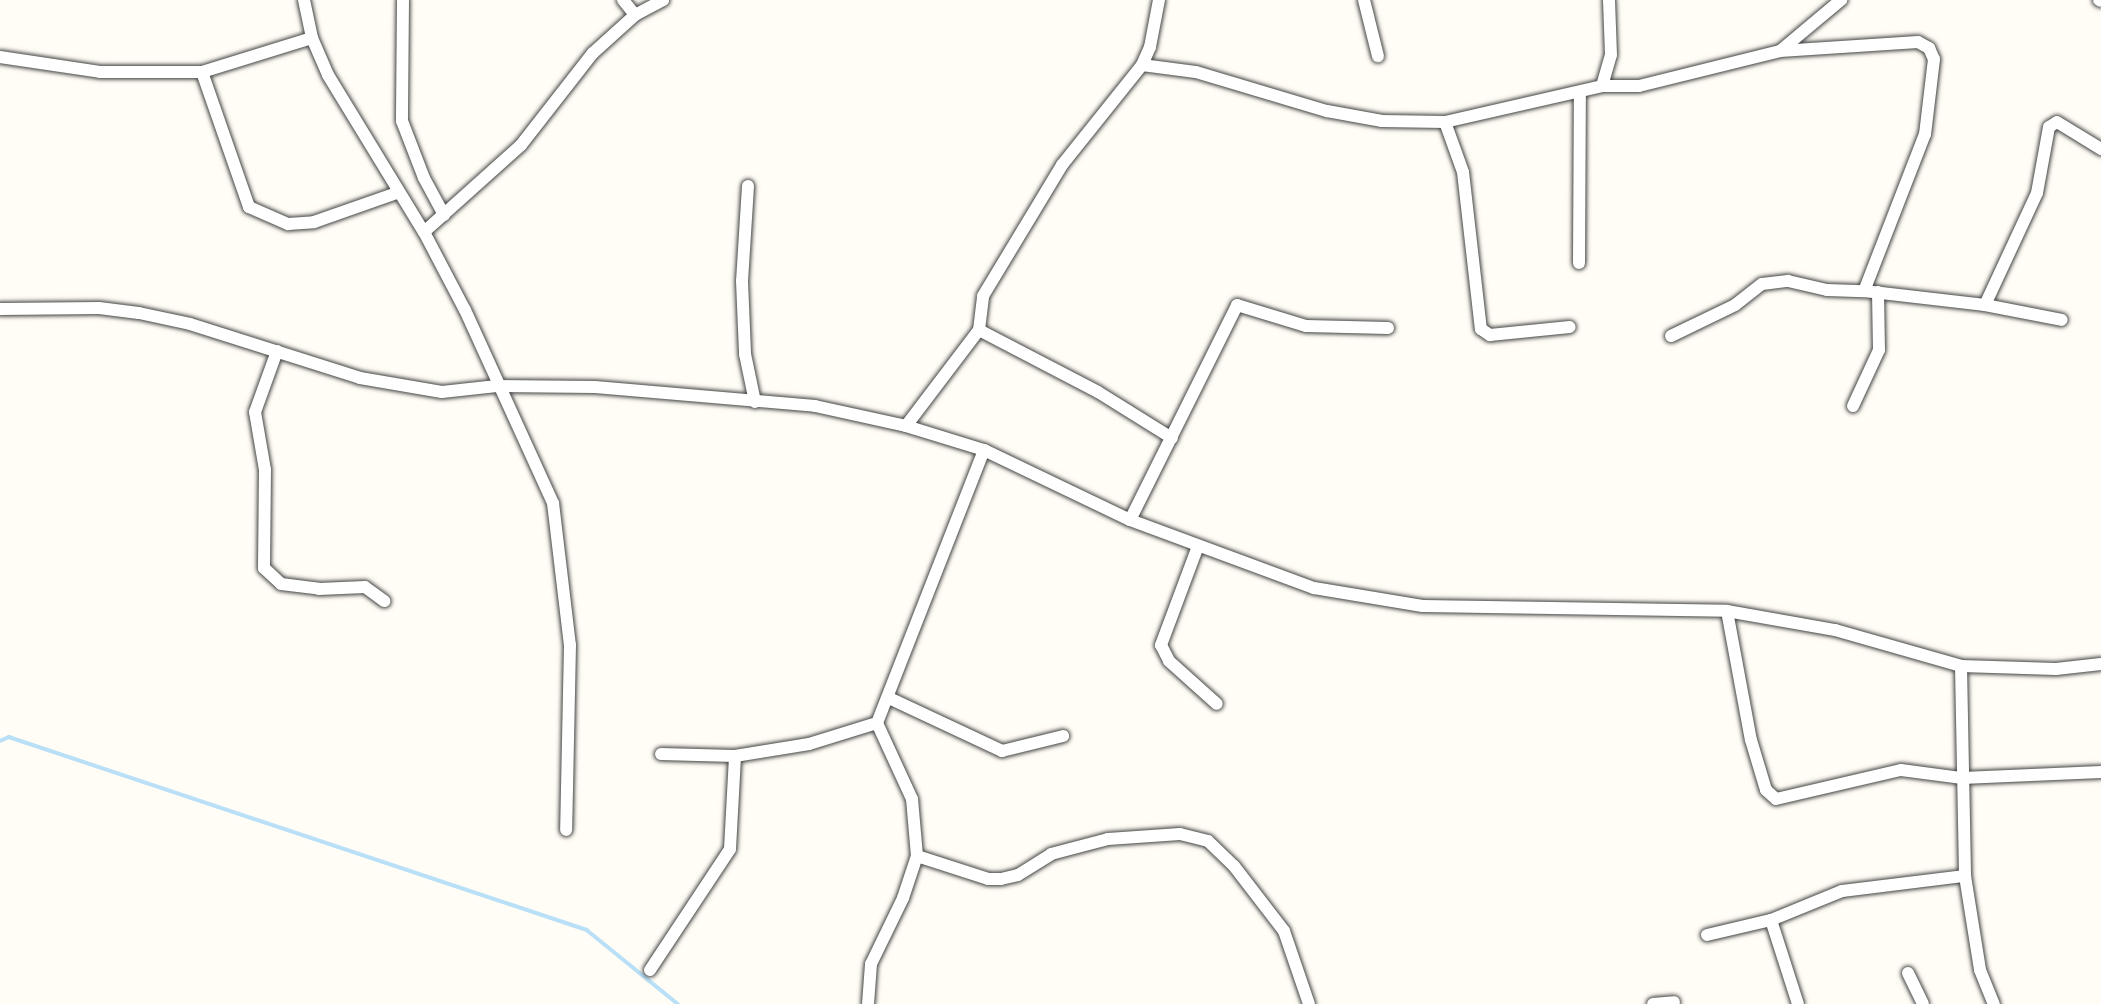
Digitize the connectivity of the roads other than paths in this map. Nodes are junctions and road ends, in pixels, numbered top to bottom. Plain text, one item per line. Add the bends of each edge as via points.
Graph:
1 (304, 0) edge
2 (403, 0) edge
3 (624, 0) edge
4 (663, 0) edge
5 (1158, 0) edge
6 (1364, 0) edge
7 (1609, 0) edge
8 (1841, 0) edge
9 (635, 15) junction
10 (312, 38) junction
11 (1780, 51) junction
12 (1378, 56) dead end
13 (0, 57) edge
14 (1142, 65) junction
15 (202, 72) junction
16 (1602, 86) junction
17 (1580, 92) junction
18 (1445, 122) junction
19 (2101, 149) edge
20 (748, 186) dead end
21 (397, 193) junction
22 (444, 215) junction
23 (424, 232) junction
24 (1579, 263) dead end
25 (1871, 291) junction
26 (1985, 305) junction
27 (0, 309) edge
28 (2062, 320) dead end
29 (1570, 327) dead end
30 (1388, 328) dead end
31 (979, 330) junction
32 (1671, 336) dead end
33 (277, 351) junction
34 (497, 386) junction
35 (755, 402) junction
36 (1853, 406) dead end
37 (906, 426) junction
38 (1172, 438) junction
39 (984, 450) junction
40 (1130, 520) junction
41 (1198, 546) junction
42 (384, 601) dead end
43 (1727, 611) junction
44 (2101, 664) edge
45 (1961, 666) junction
46 (889, 698) junction
47 (1217, 704) dead end
48 (877, 723) junction
49 (1063, 736) dead end
50 (661, 754) dead end
51 (735, 756) junction
52 (2101, 772) edge
53 (1962, 778) junction
54 (566, 830) dead end
55 (917, 856) junction
56 (1965, 876) junction
57 (1771, 920) junction
58 (1707, 935) dead end
59 (650, 970) dead end
60 (1908, 973) dead end
61 (1674, 1002) dead end
62 (868, 1004) edge
63 (1309, 1004) edge
64 (1653, 1004) edge
65 (1798, 1004) edge
66 (1923, 1004) edge
67 (1994, 1004) edge

1 - 10 street
2 - 22 street via 402,121
3 - 9 street
4 - 9 street
5 - 14 street
6 - 12 street
7 - 16 street via 1611,55
8 - 11 street
9 - 22 street via 593,53 521,145
10 - 15 street
10 - 21 street via 328,75
11 - 16 street via 1639,86
11 - 25 street via 1918,42 1929,48 1934,59 1925,134
13 - 15 street via 100,72
14 - 18 street via 1196,72 1340,114 1382,121
14 - 31 street via 1062,165 983,296
15 - 21 street via 249,207 288,224 314,222
16 - 17 street
17 - 18 street
17 - 24 street
18 - 29 street via 1463,172 1481,329 1490,335
19 - 26 street via 2057,122 2049,127 2036,193
20 - 35 street via 743,293 745,354
21 - 23 street
22 - 23 street
23 - 34 street via 465,310
25 - 26 street
25 - 32 street via 1827,290 1788,281 1762,284 1735,305
25 - 36 street via 1879,350
26 - 28 street
27 - 33 street via 99,308 139,313
30 - 38 street via 1306,326 1237,305
31 - 37 street
31 - 38 street via 1098,392
33 - 34 street via 397,387 442,392
33 - 42 street via 255,411 265,470 264,568 281,584 319,589 365,587
34 - 35 street via 595,387
34 - 54 street via 553,503 558,526 570,645
35 - 37 street via 815,407
37 - 39 street
38 - 40 street
39 - 40 street
39 - 46 street
40 - 41 street
41 - 43 street via 1314,588 1423,606
41 - 47 street via 1161,645 1169,661
43 - 45 street via 1835,629
43 - 53 street via 1751,740 1770,796 1789,798 1902,770
44 - 45 street via 2056,669
45 - 53 street
46 - 48 street
46 - 49 street via 1002,751
48 - 51 street via 809,744
48 - 55 street via 912,799
50 - 51 street
51 - 59 street via 730,849
52 - 53 street
53 - 56 street
55 - 62 street via 903,898 871,964
55 - 63 street via 1001,879 1018,875 1051,854 1108,839 1180,834 1208,841 1284,931
56 - 57 street via 1842,891
56 - 67 street via 1980,970
57 - 58 street
57 - 65 street
60 - 66 street
61 - 64 street

